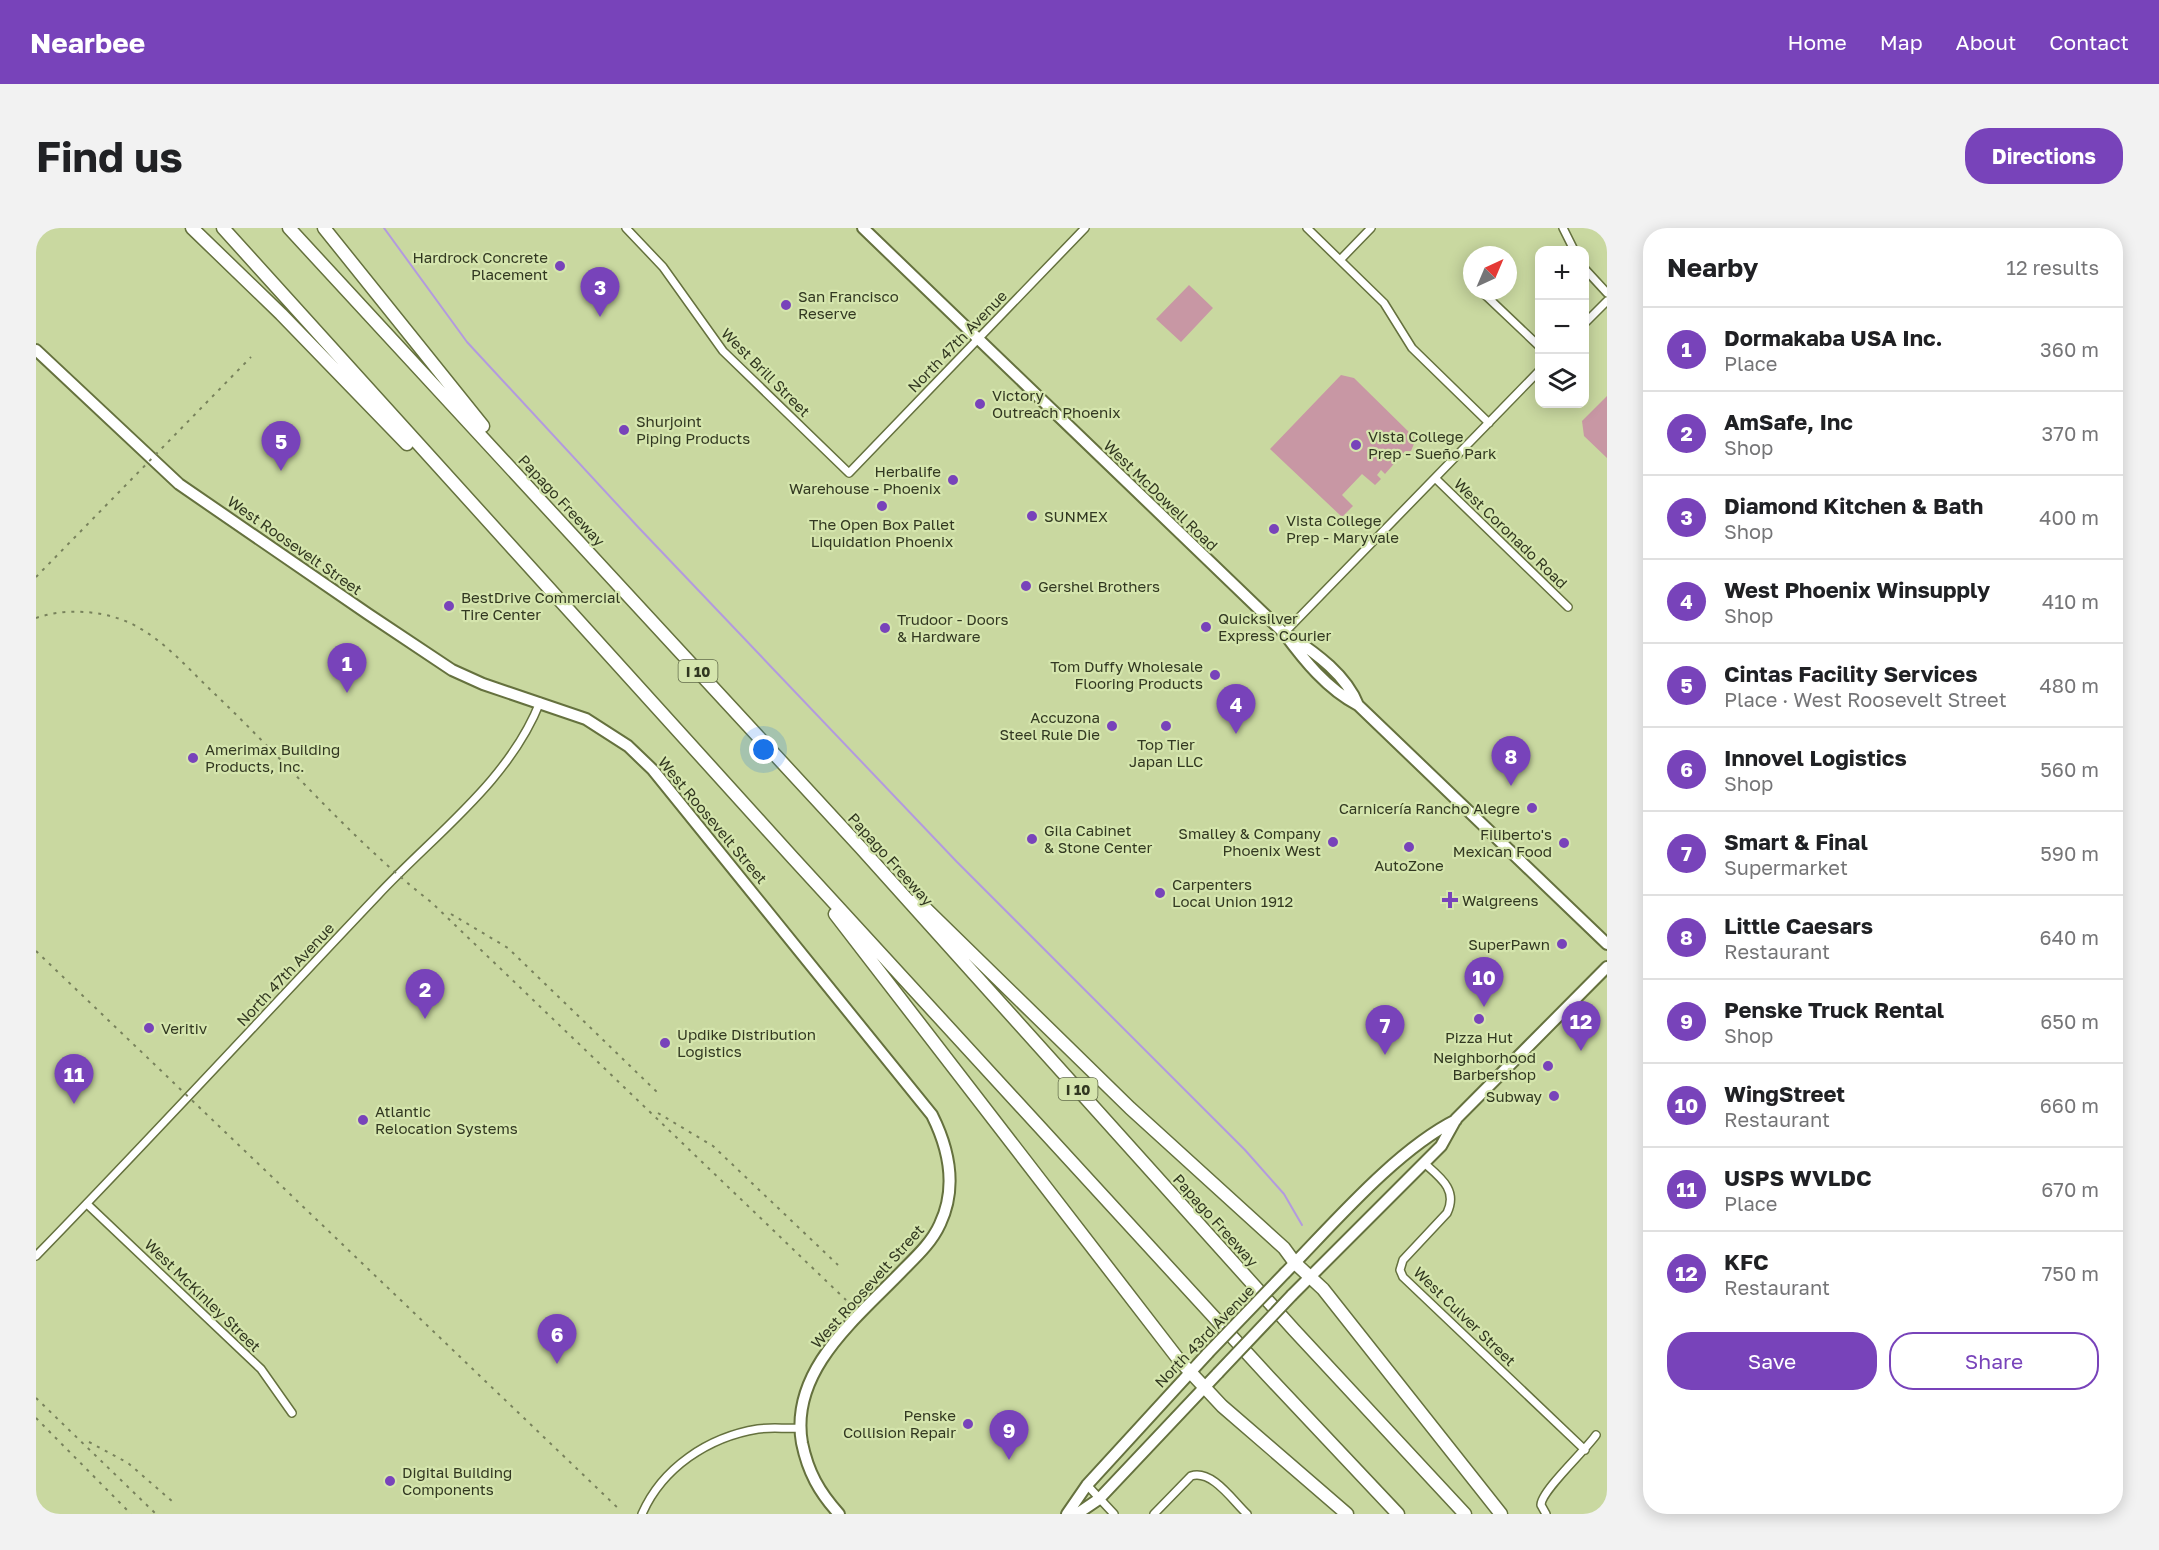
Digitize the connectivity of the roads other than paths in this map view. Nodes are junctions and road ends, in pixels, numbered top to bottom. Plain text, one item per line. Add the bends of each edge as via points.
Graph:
1 (192, 228) edge
2 (223, 228) edge
3 (289, 228) edge
4 (324, 228) edge
5 (626, 228) edge
6 (863, 228) edge
7 (1085, 228) edge
8 (1307, 228) edge
9 (1371, 228) edge
10 (1564, 228) edge
11 (1572, 246) edge
12 (1340, 260) junction
13 (1589, 273) edge
14 (1607, 293) edge
15 (1490, 300) edge
16 (1607, 301) edge
17 (1589, 319) edge
18 (977, 338) junction
19 (1535, 343) edge
20 (36, 350) edge
21 (1535, 374) edge
22 (1489, 423) junction
23 (849, 473) joint
24 (1435, 478) junction
25 (536, 493) junction
26 (495, 531) junction
27 (1568, 607) dead end
28 (1284, 633) junction
29 (540, 702) junction
30 (861, 848) junction
31 (793, 858) junction
32 (1607, 945) edge
33 (1607, 967) edge
34 (1456, 1119) junction
35 (1429, 1133) junction
36 (1442, 1146) junction
37 (1425, 1163) junction
38 (87, 1204) junction
39 (36, 1256) edge
40 (1295, 1263) junction
41 (1305, 1283) junction
42 (1190, 1373) junction
43 (1204, 1388) junction
44 (292, 1413) dead end
45 (800, 1428) junction
46 (1596, 1435) dead end
47 (1586, 1450) junction
48 (1087, 1485) junction
49 (1099, 1499) junction
50 (642, 1514) edge
51 (839, 1514) edge
52 (1067, 1514) edge
53 (1077, 1514) edge
54 (1114, 1514) edge
55 (1154, 1514) edge
56 (1247, 1514) edge
57 (1347, 1514) edge
58 (1398, 1514) edge
59 (1465, 1514) edge
60 (1501, 1514) edge
61 (1546, 1514) edge

1 - 26 highway
2 - 26 highway
3 - 25 highway, Papago Freeway / I 10
4 - 25 highway
5 - 23 street, West Brill Street via 663,267 723,351
6 - 18 main road, West McDowell Road
7 - 18 street, North 47th Avenue
8 - 12 street
9 - 12 street
10 - 11 street
12 - 22 street via 1384,303 1412,348
13 - 14 street
15 - 19 street
16 - 17 street
18 - 23 street, North 47th Avenue
18 - 28 main road, West McDowell Road
20 - 29 main road, West Roosevelt Street via 179,484 452,670
21 - 22 street
22 - 24 street
24 - 27 street, West Coronado Road
24 - 28 street
25 - 30 highway, Papago Freeway / I 10
26 - 31 highway
28 - 32 main road, West McDowell Road via 1313,651 1351,687 1358,705
29 - 38 street, North 47th Avenue via 530,728 499,772
29 - 45 main road, West Roosevelt Street via 600,727 653,770 920,1099 940,1130 951,1172 941,1223 921,1251 828,1350 807,1387
30 - 40 highway via 1130,1108 1284,1248
30 - 59 highway, Papago Freeway / I 10
31 - 42 highway
31 - 58 highway
33 - 34 main road, North 43rd Avenue
34 - 35 main road, North 43rd Avenue
34 - 36 main road, North 43rd Avenue
35 - 36 main road
35 - 37 main road
35 - 40 main road, North 43rd Avenue
36 - 37 main road, North 43rd Avenue
37 - 41 main road, North 43rd Avenue
37 - 47 street, West Culver Street via 1449,1189 1451,1204 1403,1260 1403,1276
38 - 39 street, North 47th Avenue
38 - 44 street, West McKinley Street via 261,1369
40 - 41 highway
40 - 42 main road, North 43rd Avenue, bridge
41 - 43 main road, North 43rd Avenue, bridge
41 - 60 highway via 1323,1289
42 - 43 highway
42 - 48 main road, North 43rd Avenue
43 - 49 main road, North 43rd Avenue
43 - 57 highway
45 - 50 street via 758,1429 701,1448 659,1485
45 - 51 main road, West Roosevelt Street via 813,1480
46 - 47 street
47 - 61 street via 1544,1494 1541,1505
48 - 49 street
48 - 52 main road, North 43rd Avenue
49 - 53 main road, North 43rd Avenue
49 - 54 street
55 - 56 street via 1191,1476 1201,1475

